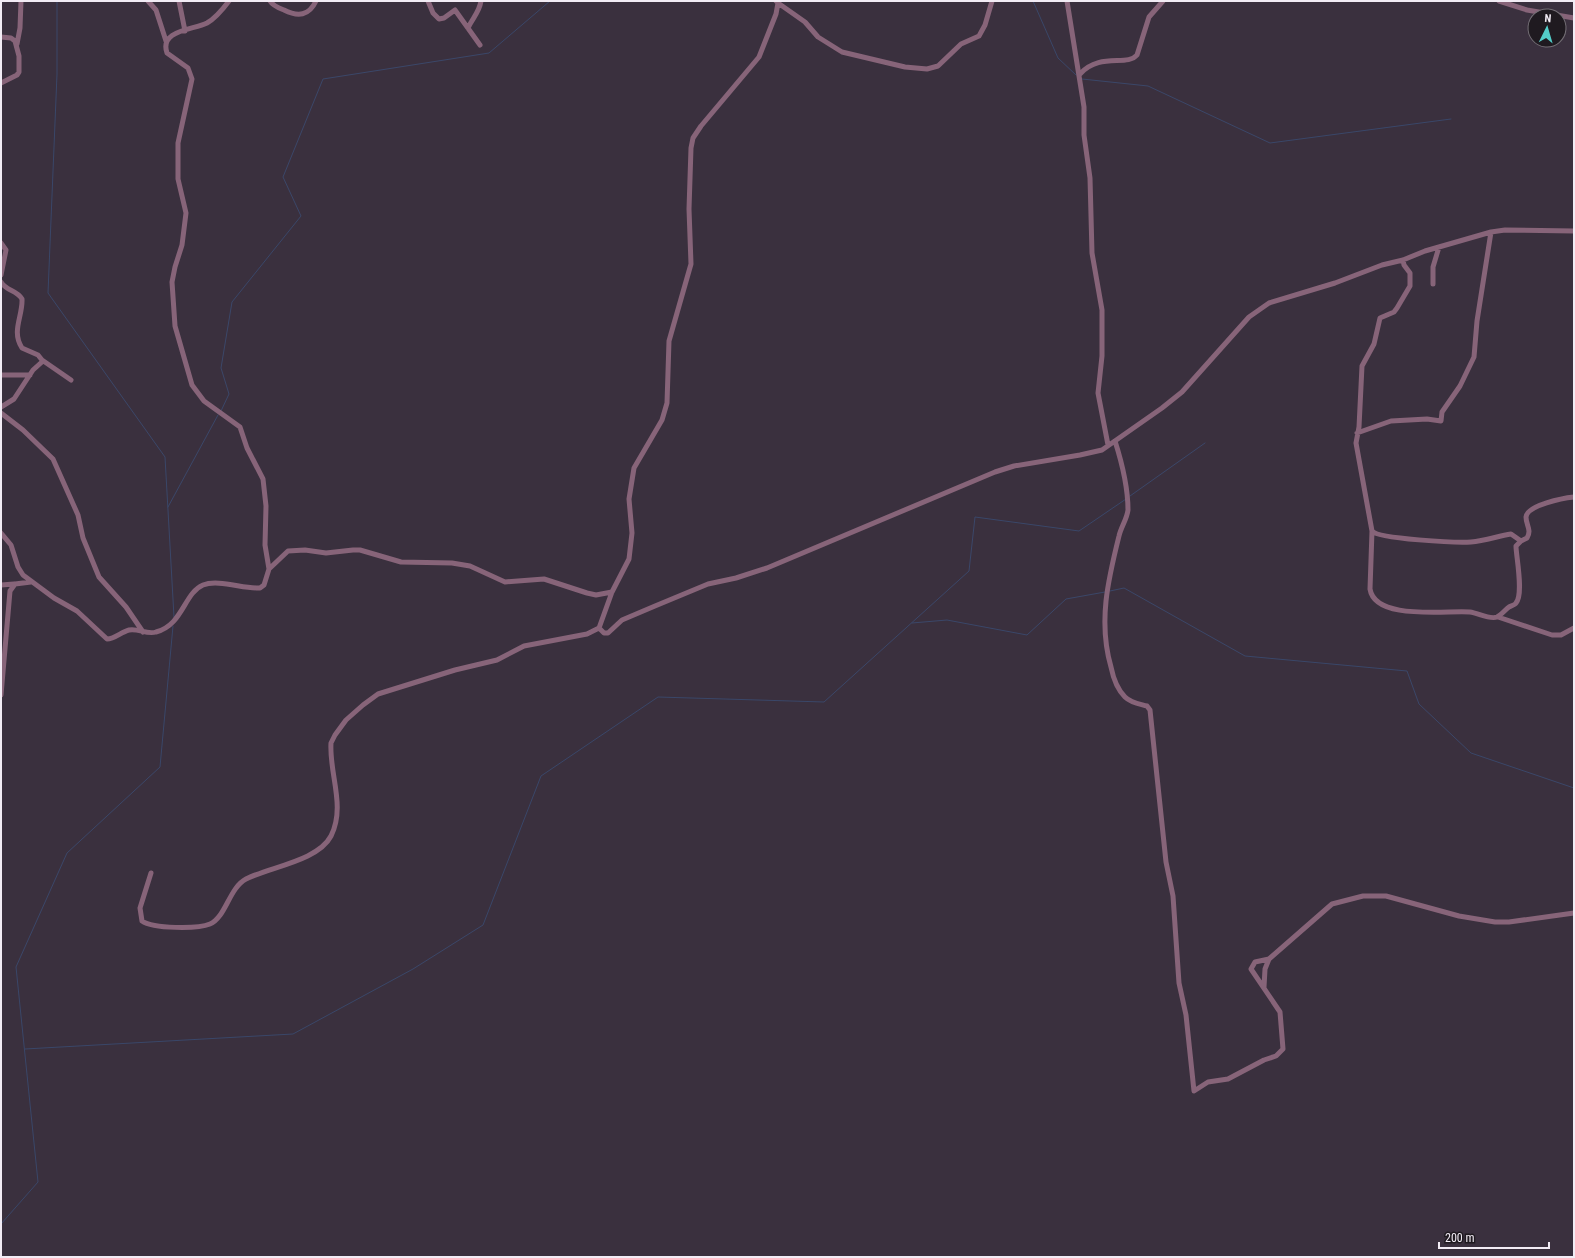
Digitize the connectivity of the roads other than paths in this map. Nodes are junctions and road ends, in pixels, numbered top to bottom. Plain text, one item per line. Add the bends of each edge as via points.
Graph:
1 (21, 1) edge
2 (148, 1) edge
3 (178, 1) edge
4 (230, 1) edge
5 (270, 1) edge
6 (316, 1) edge
7 (428, 1) edge
8 (481, 1) edge
9 (992, 1) edge
10 (1067, 1) edge
11 (1163, 1) edge
12 (1499, 1) edge
13 (777, 2) edge
14 (1574, 18) edge
15 (468, 28) junction
16 (184, 31) junction
17 (1, 37) edge
18 (166, 41) junction
19 (16, 45) junction
20 (480, 45) dead end
21 (1080, 74) junction
22 (1, 83) edge
23 (1574, 231) edge
24 (1490, 232) junction
25 (1, 243) edge
26 (1439, 247) junction
27 (1403, 260) junction
28 (2, 265) edge
29 (1, 275) edge
30 (1, 282) edge
31 (1432, 284) dead end
32 (43, 361) junction
33 (1, 375) edge
34 (30, 375) junction
35 (71, 380) dead end
36 (1, 407) edge
37 (1, 413) edge
38 (1357, 433) junction
39 (1115, 441) junction
40 (1108, 445) junction
41 (1574, 497) edge
42 (1372, 531) junction
43 (1, 533) edge
44 (1521, 540) junction
45 (269, 569) junction
46 (31, 582) junction
47 (15, 584) junction
48 (1, 585) edge
49 (612, 592) junction
50 (1498, 617) junction
51 (599, 628) junction
52 (1574, 628) edge
53 (142, 632) junction
54 (1, 695) edge
55 (151, 873) dead end
56 (1574, 913) edge
57 (1269, 959) junction
58 (1264, 988) junction

1 - 19 street via 20,28
2 - 18 street via 156,10
3 - 16 street
4 - 16 street via 206,23
5 - 6 street via 289,13 300,15 309,12
7 - 15 street via 435,17 444,18 455,10
8 - 15 street via 479,11
9 - 13 street via 979,36 961,44 938,66 927,69 842,52 818,37 805,22
10 - 21 street
11 - 21 street via 1149,17 1134,58 1090,64
12 - 14 street via 1527,10
13 - 49 street via 776,14 759,57 701,126 694,138 690,158 691,264 669,341 667,403 662,420 634,468 629,499 632,533 629,559
15 - 20 street
16 - 18 street via 174,34
17 - 19 street via 14,39
18 - 45 street via 167,53 188,68 192,79 178,143 178,179 186,213 182,245 173,277 175,326 192,384 204,401 240,427 263,479 266,506 265,545
19 - 22 street via 18,73
21 - 40 street via 1090,178 1092,254 1102,310 1102,356 1098,393
23 - 24 street
24 - 26 street
24 - 38 street via 1474,357 1460,386 1442,412 1441,421 1427,418 1391,421
25 - 28 street via 6,250
26 - 27 street
26 - 31 street via 1433,267
27 - 38 street via 1410,273 1410,286 1394,312 1383,316 1378,322 1374,344 1362,366
27 - 39 street via 1382,264 1335,283 1269,303 1237,330 1182,392
28 - 29 street
30 - 32 street via 22,299 17,327 20,345 38,355
32 - 34 street
32 - 35 street
33 - 34 street
34 - 36 street via 14,399
37 - 53 street via 53,459 78,515 83,538 99,577 126,608
38 - 42 street via 1358,457
39 - 40 street
39 - 58 street via 1123,473 1128,511 1119,534 1107,592 1105,642 1112,672 1124,697 1148,706 1150,710 1166,862 1173,896 1179,983 1186,1015 1194,1091 1208,1082 1228,1078 1281,1052 1281,1015
40 - 51 street via 1102,450 995,472 767,568 708,584 655,606 622,620 608,633
41 - 44 street via 1548,502 1528,512 1526,518 1530,532 1527,538
42 - 44 street via 1375,535 1394,538 1464,542 1511,534
42 - 50 street via 1370,589 1375,600 1388,607 1410,611 1471,612
43 - 46 street via 11,545 21,572
44 - 50 street via 1516,546 1520,570 1518,600
45 - 49 street via 288,551 326,553 360,550 401,562 470,566 505,582 544,579 596,595
45 - 53 street via 264,585 260,588 204,585 196,590 184,610 171,624 157,632
46 - 47 street
46 - 53 street via 77,611 107,639 128,630
47 - 48 street
47 - 54 street via 9,596
49 - 51 street
50 - 52 street via 1552,635 1561,635
51 - 55 street via 587,634 524,646 496,660 387,691 370,699 346,720 331,743 337,813 327,843 312,854 241,882 213,923 187,927 152,926 142,921 140,908
56 - 57 street via 1495,922 1460,916 1386,896 1363,896 1332,904
57 - 58 street via 1265,969
57 - 58 street via 1255,962 1251,969

